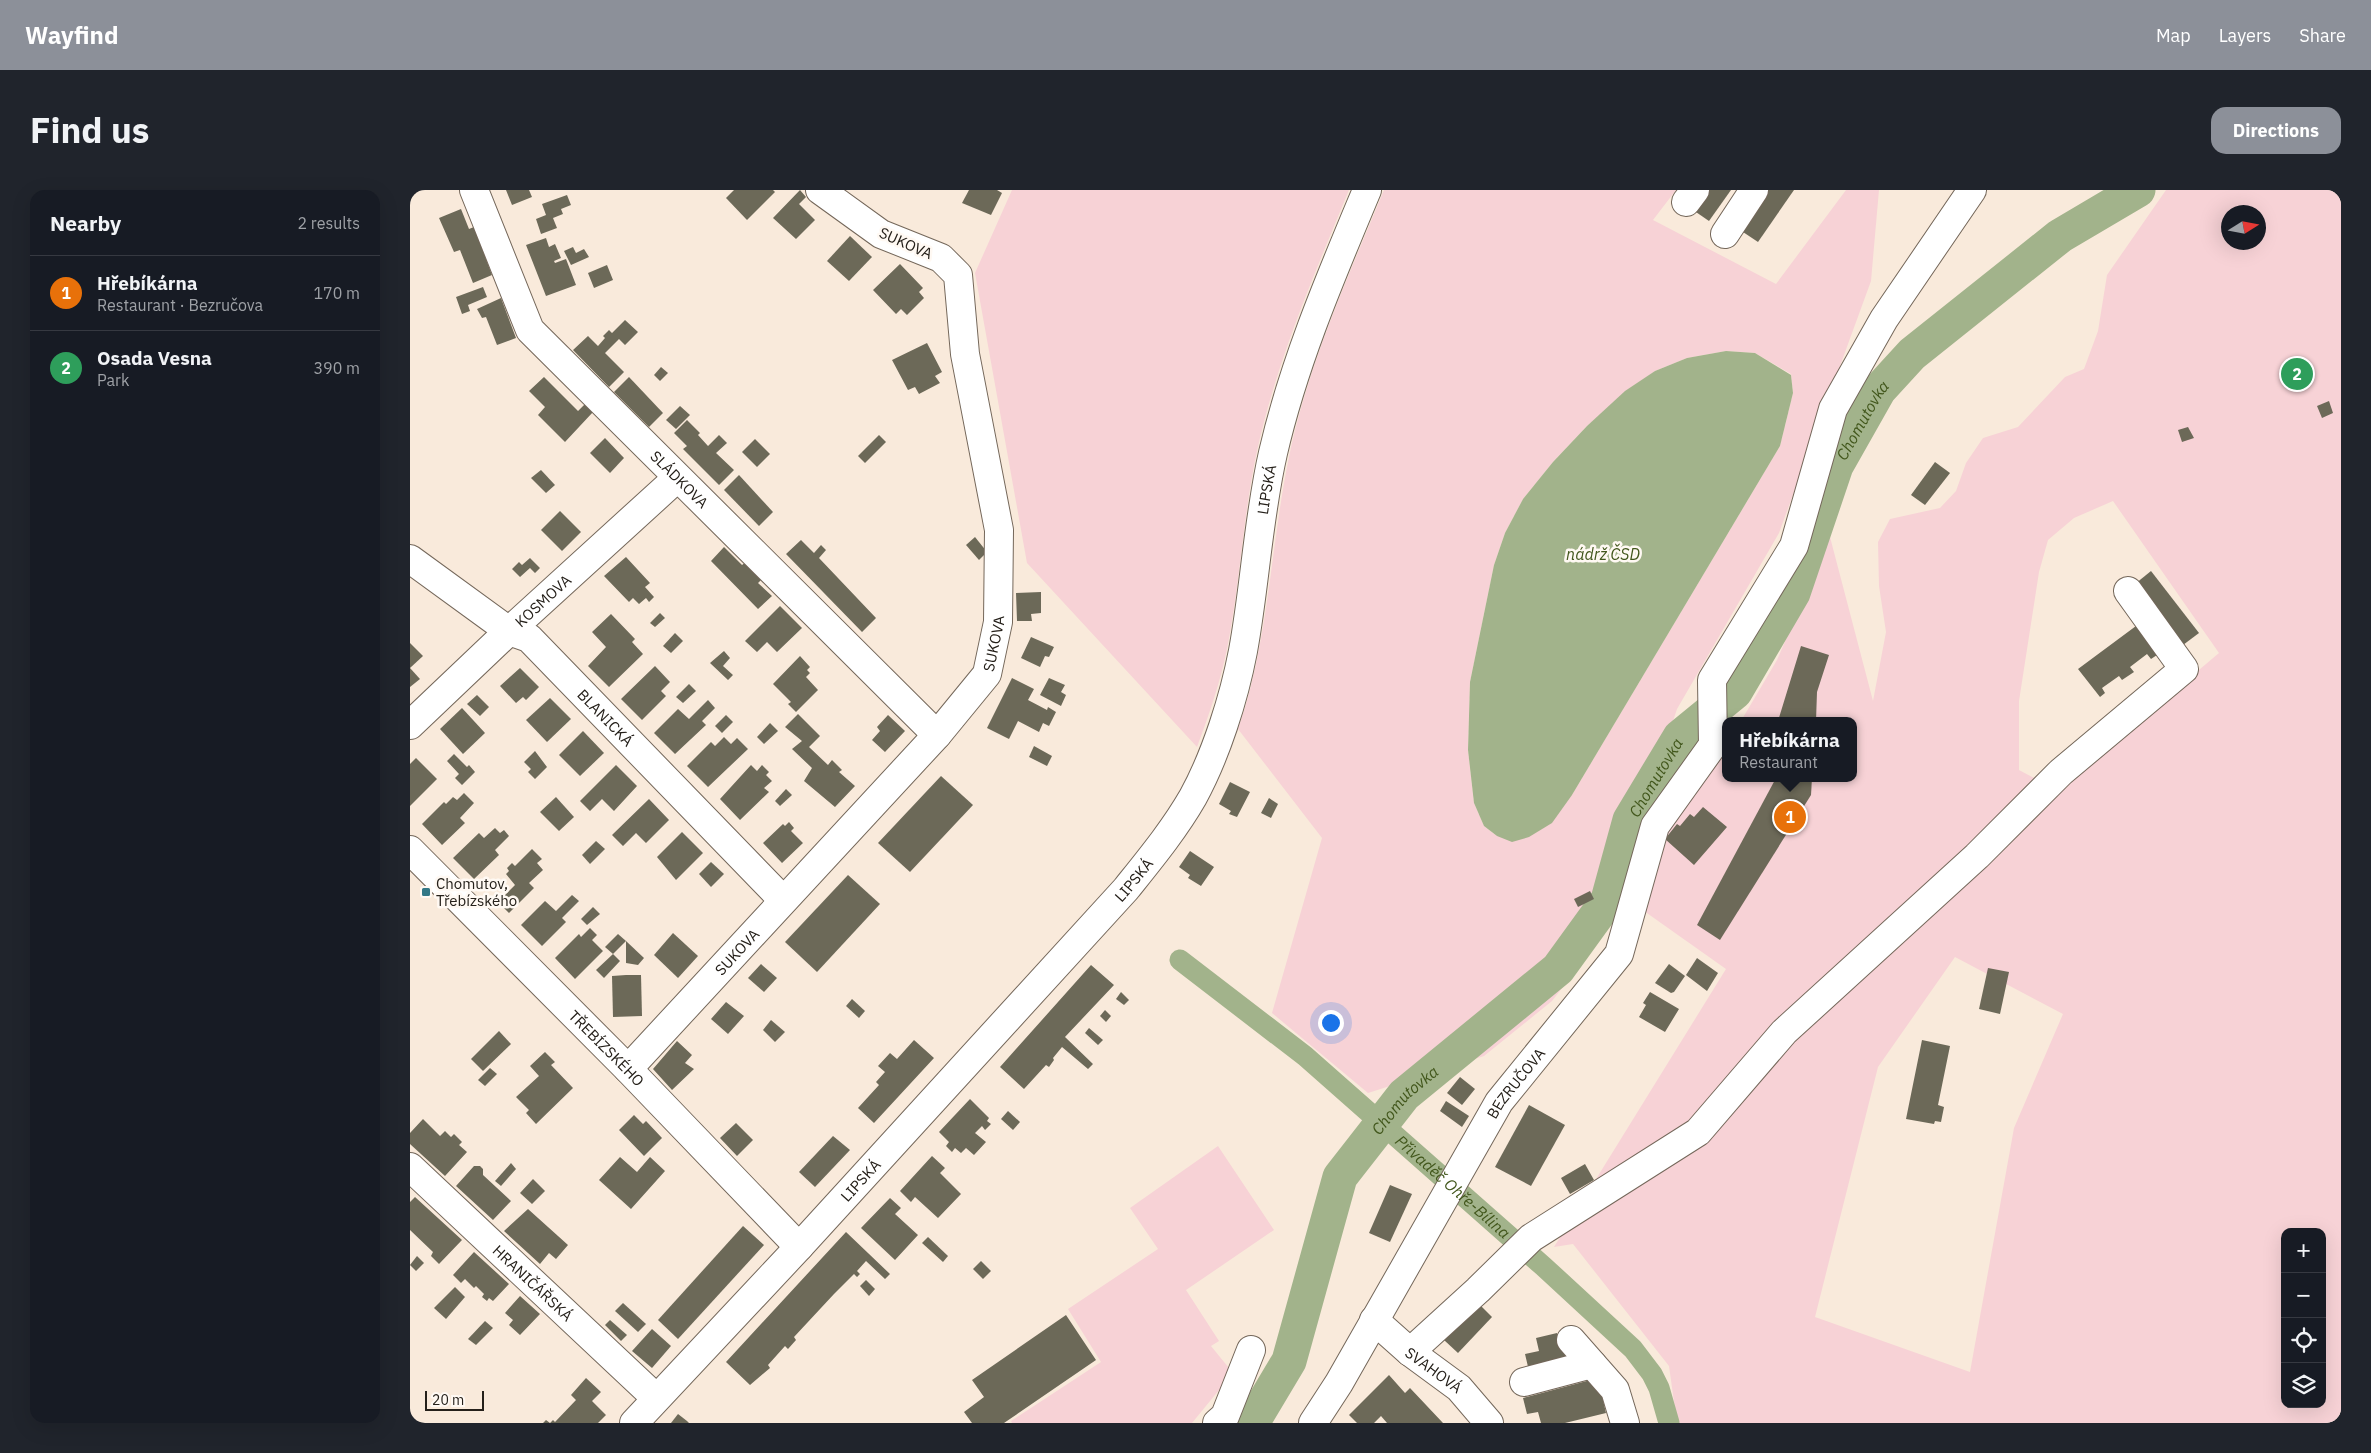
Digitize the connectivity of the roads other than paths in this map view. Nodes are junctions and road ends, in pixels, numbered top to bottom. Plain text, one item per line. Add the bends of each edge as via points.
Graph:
1 (474, 190) edge
2 (820, 190) edge
3 (1367, 190) edge
4 (1754, 190) edge
5 (1972, 190) edge
6 (1725, 234) dead end
7 (677, 478) junction
8 (410, 559) edge
9 (2128, 591) dead end
10 (509, 630) junction
11 (410, 725) edge
12 (937, 735) junction
13 (410, 850) edge
14 (783, 900) junction
15 (628, 1069) junction
16 (410, 1167) edge
17 (800, 1247) junction
18 (1374, 1320) junction
19 (1570, 1340) dead end
20 (1251, 1350) dead end
21 (1410, 1352) junction
22 (1592, 1364) junction
23 (1524, 1382) dead end
24 (656, 1398) junction
25 (1325, 1417) edge
26 (634, 1423) edge
27 (1217, 1423) edge
28 (1488, 1423) edge
29 (1623, 1423) edge

1 - 7 street, SLÁDKOVA via 530,330
2 - 12 street, SUKOVA via 881,234 941,258 958,275 965,354 999,530 998,622 988,674
3 - 17 street, LIPSKÁ via 1322,300 1286,401 1273,455 1243,652 1230,703 1193,796 1163,843 1126,889
4 - 6 street
5 - 18 street, BEZRUČOVA via 1884,319 1833,409 1794,546 1712,680 1713,745 1655,826 1618,954 1499,1102
7 - 10 street, KOSMOVA
7 - 12 street, SLÁDKOVA
8 - 10 street, BLANICKÁ
9 - 21 street via 2184,670 2061,772 1977,856 1784,1032 1698,1132 1531,1238
10 - 11 street, KOSMOVA
10 - 14 street, BLANICKÁ via 529,638
12 - 14 street, SUKOVA
13 - 15 street, TŘEBÍZSKÉHO
14 - 15 street, SUKOVA
15 - 17 street, TŘEBÍZSKÉHO
16 - 24 street, HRANIČÁŘSKÁ
17 - 24 street, LIPSKÁ
18 - 21 street, SVAHOVÁ
18 - 25 street, BEZRUČOVA
19 - 22 street
20 - 27 street via 1224,1416
21 - 28 street, SVAHOVÁ via 1459,1388
22 - 23 street
22 - 29 street via 1615,1390
24 - 26 street, LIPSKÁ

